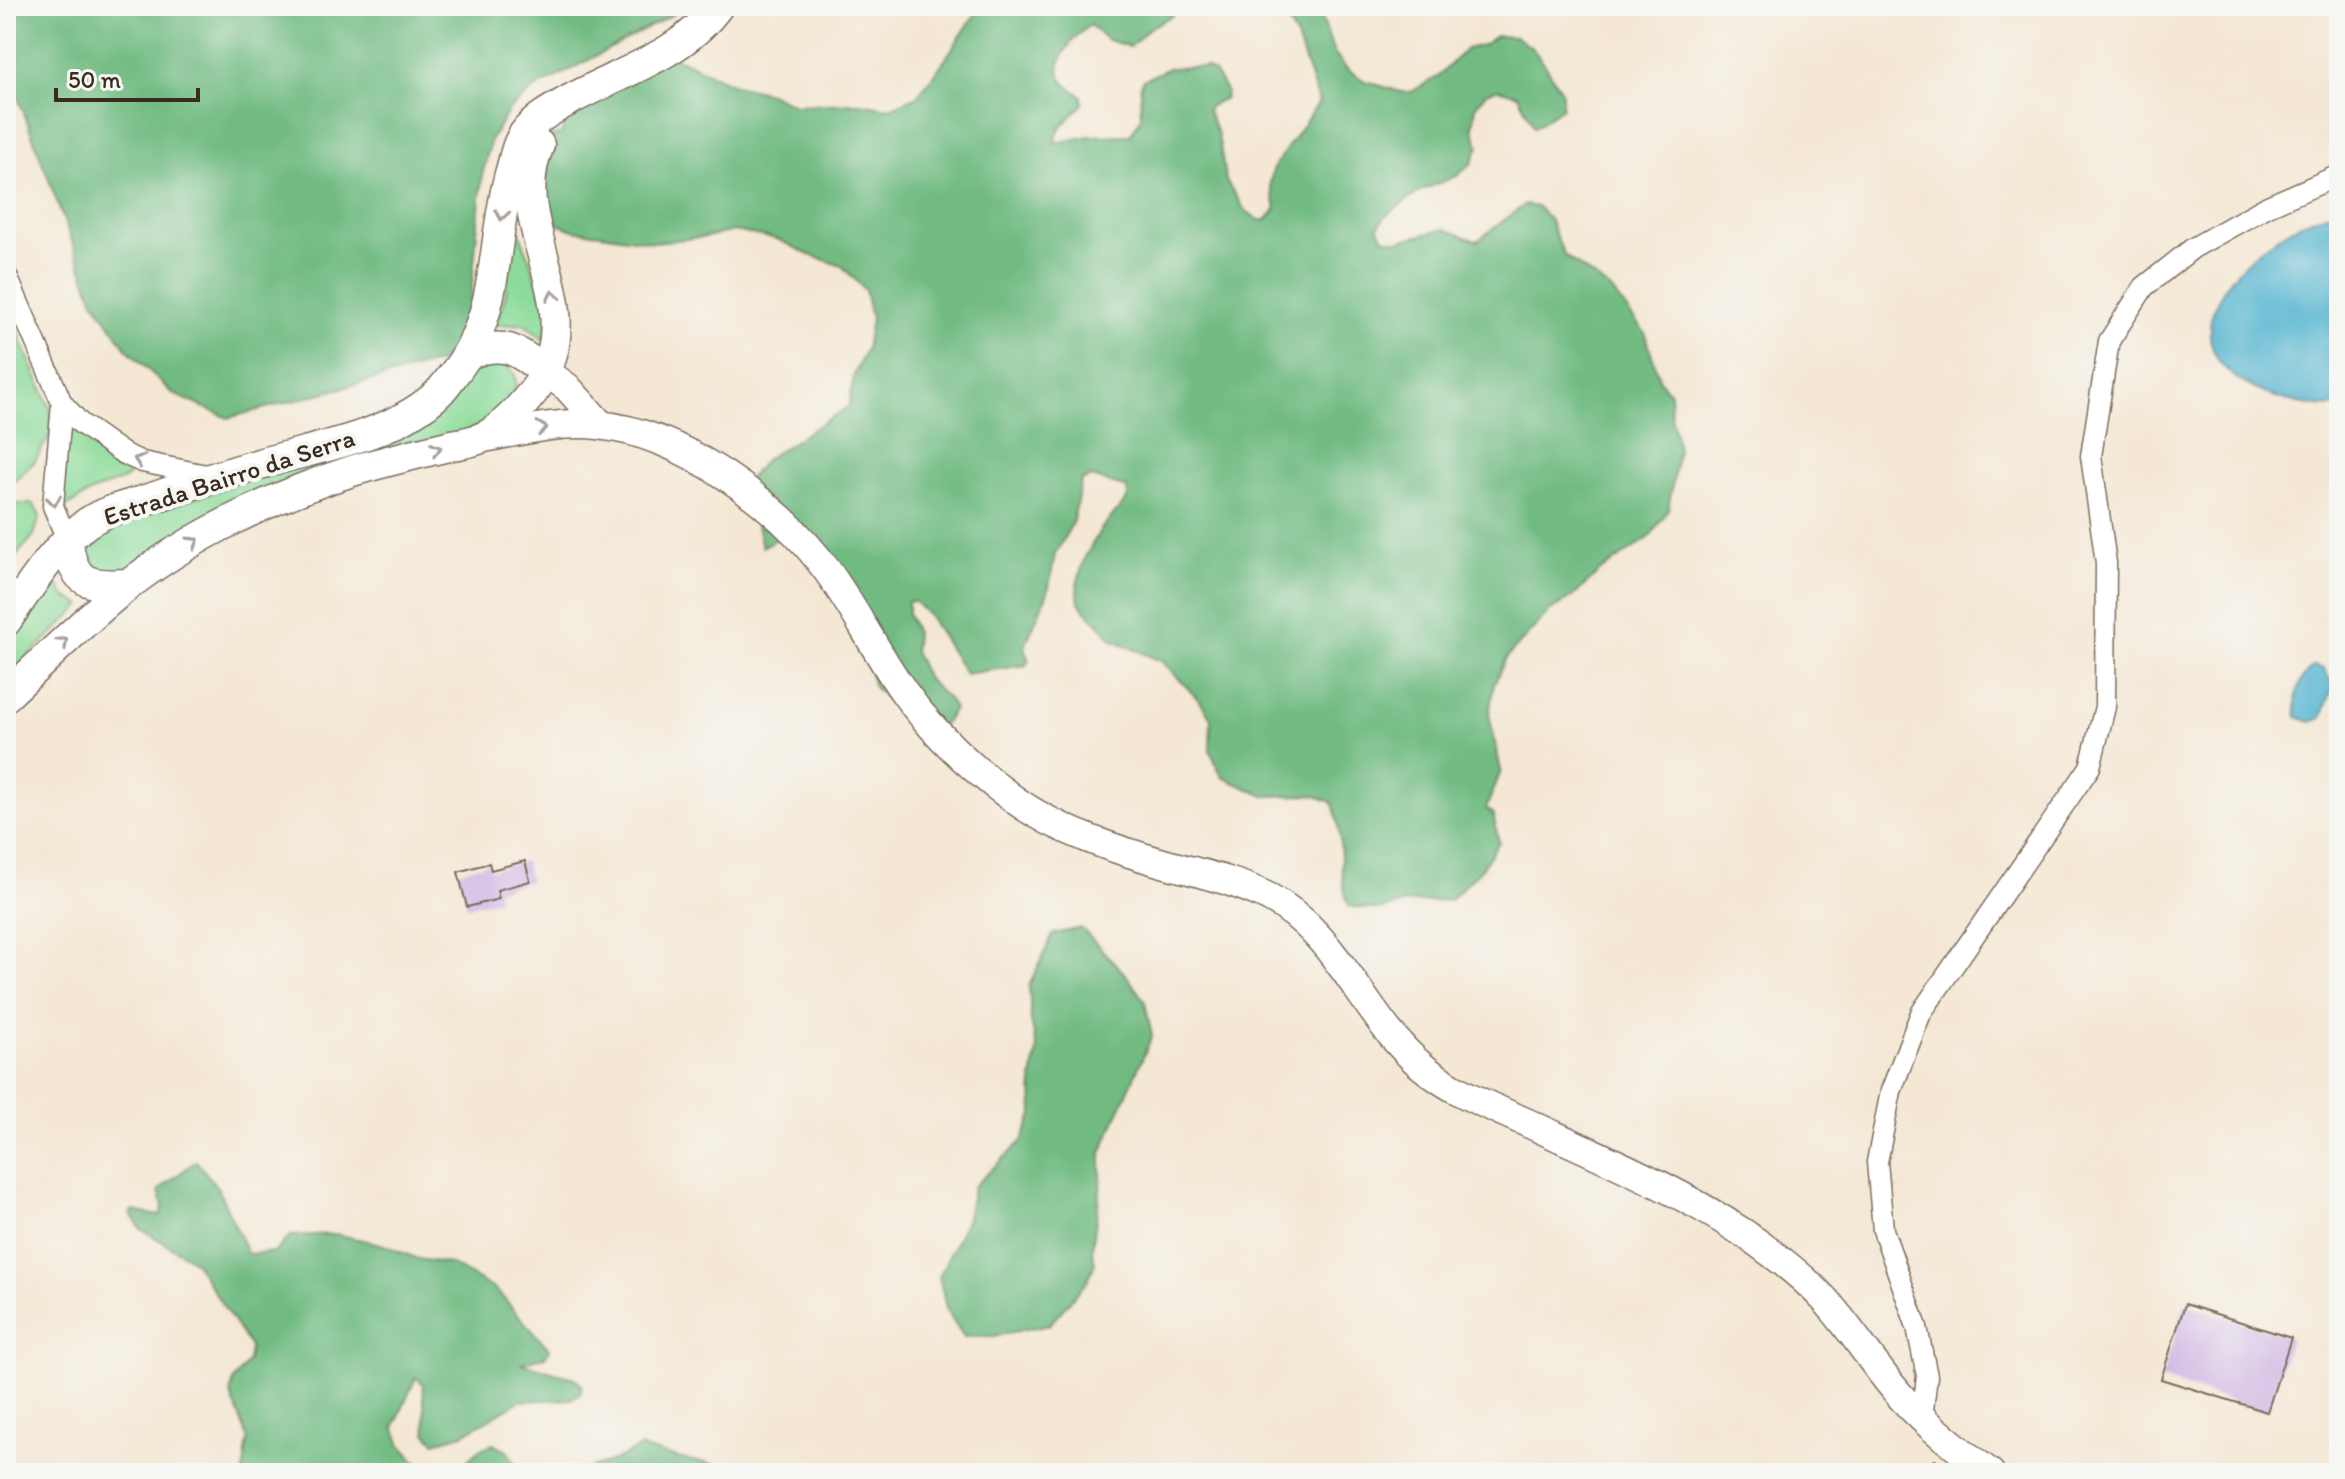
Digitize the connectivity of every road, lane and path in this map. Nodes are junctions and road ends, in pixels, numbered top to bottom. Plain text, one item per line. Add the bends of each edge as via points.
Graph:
1 (718, 6) edge
2 (586, 90) junction
3 (2339, 175) edge
4 (6, 274) edge
5 (469, 354) junction
6 (546, 372) junction
7 (62, 403) junction
8 (601, 425) junction
9 (484, 438) junction
10 (215, 476) junction
11 (68, 542) junction
12 (129, 584) junction
13 (6, 621) edge
14 (6, 696) edge
15 (1922, 1418) junction
16 (1990, 1473) edge

1 - 2 main road via 687,40
2 -> 5 main road, Estrada Bairro da Serra via 539,118 521,137 506,190 491,292
6 -> 2 main road via 557,318 530,202 530,178 534,157 555,115
3 - 15 street via 2268,206 2193,248 2144,287 2109,341 2091,456 2106,563 2105,707 2090,767 1921,1013 1891,1091 1877,1162 1883,1230 1917,1327 1927,1376
4 - 7 street
5 - 6 main road via 508,347
5 - 10 main road, Estrada Bairro da Serra via 436,396 400,419 341,442
6 - 8 main road
6 - 9 main road, Estrada Bairro da Serra via 511,417
10 -> 7 street via 124,454 80,423
7 -> 11 street via 53,506
9 -> 8 main road, Estrada Bairro da Serra via 548,426
8 - 15 main road, Estrada Bairro da Serra via 663,441 750,491 793,529 919,712 1015,801 1077,834 1135,856 1271,898 1322,942 1405,1051 1424,1068 1471,1096 1644,1177 1790,1266
12 -> 9 main road, Estrada Bairro da Serra via 212,531 286,495 353,471
10 - 11 main road, Estrada Bairro da Serra via 109,511
11 - 12 main road via 69,557 84,581
11 - 13 main road, Estrada Bairro da Serra via 44,566
14 -> 12 main road, Estrada Bairro da Serra
15 - 16 main road, Estrada Bairro da Serra

